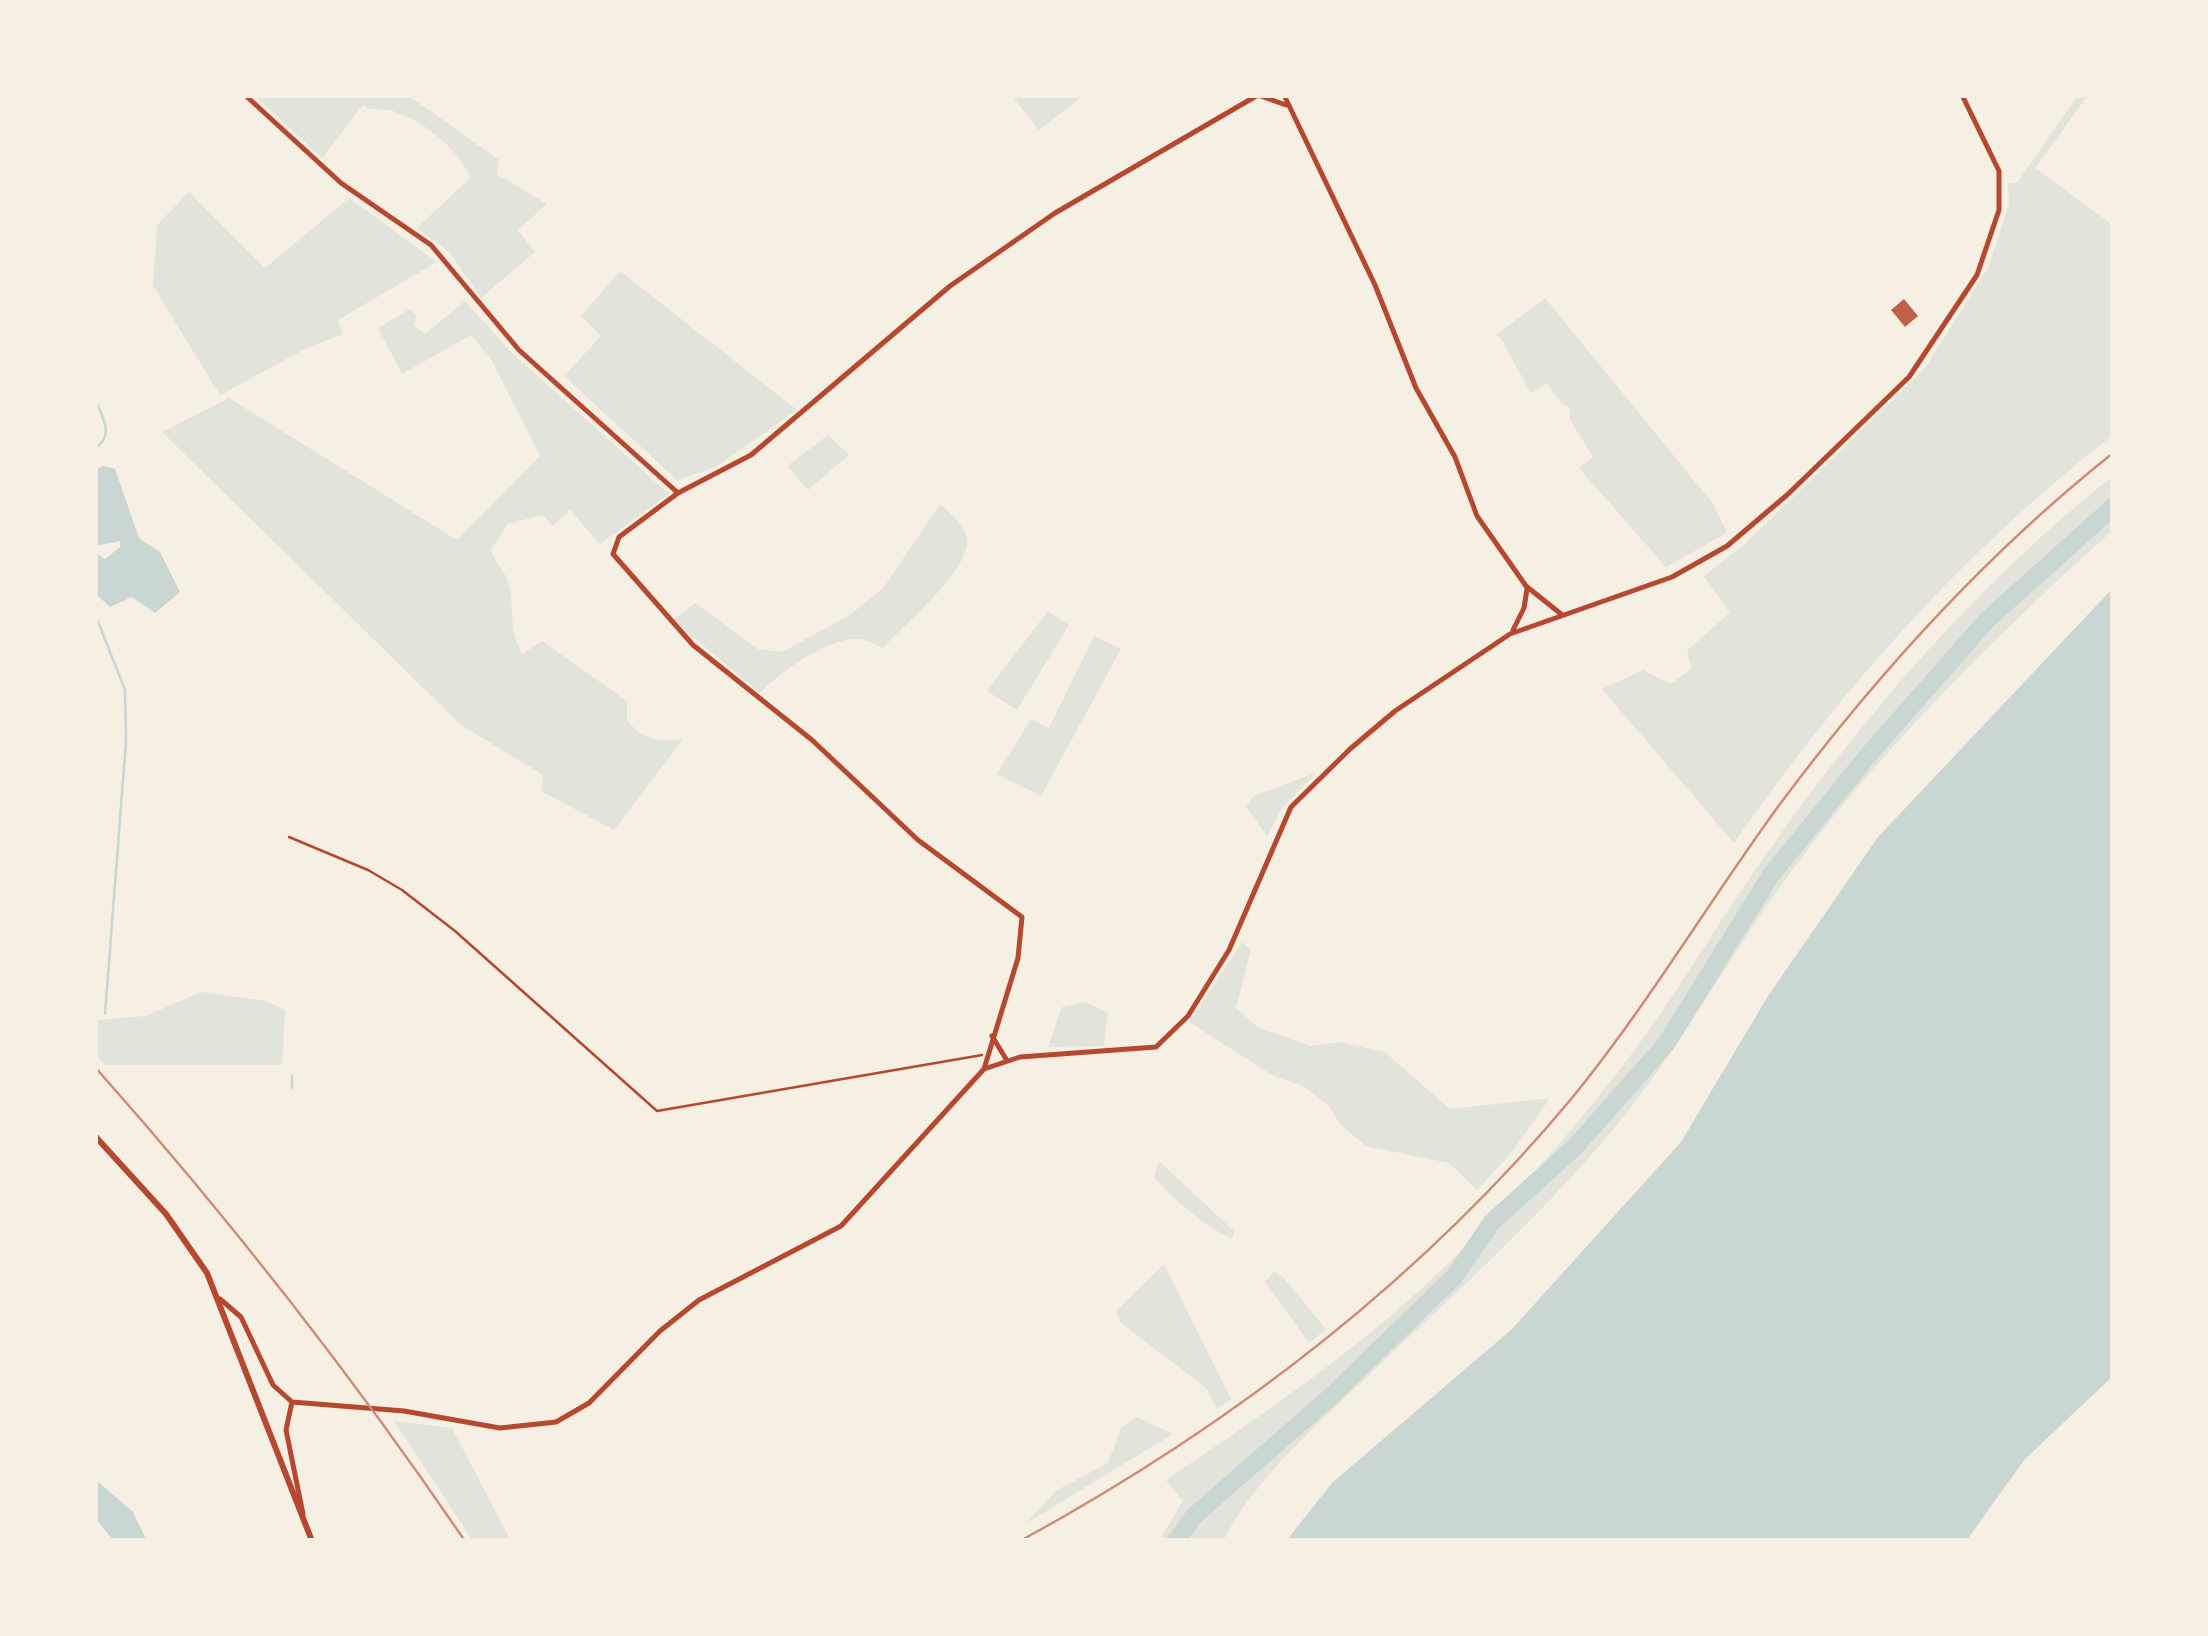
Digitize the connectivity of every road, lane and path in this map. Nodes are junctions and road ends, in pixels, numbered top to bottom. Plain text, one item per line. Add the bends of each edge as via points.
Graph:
1 (1258, 95) edge
2 (1284, 95) edge
3 (1962, 95) edge
4 (249, 96) edge
5 (1286, 104) junction
6 (678, 493) junction
7 (1526, 586) junction
8 (1561, 614) junction
9 (1510, 634) junction
10 (289, 837) dead end
11 (992, 1036) junction
12 (988, 1052) junction
13 (1006, 1059) junction
14 (984, 1068) junction
15 (95, 1136) edge
16 (220, 1299) junction
17 (292, 1402) junction
18 (303, 1514) junction
19 (312, 1541) edge

1 - 5 street
1 - 6 street via 1043,222 950,286 751,455
2 - 5 street
3 - 8 street via 2000,170 2000,210 1977,275 1909,377 1727,546 1672,577
4 - 6 street via 341,182 431,246 519,350
5 - 7 street via 1477,516
6 - 11 street via 618,537 613,554 692,645 812,740 940,858 1019,912 1022,943
7 - 8 street
7 - 9 street via 1524,608
8 - 9 street
9 - 13 street via 1381,722 1292,807 1243,925 1200,999 1168,1038 1145,1051
10 - 12 path via 368,870 411,898 658,1112
11 - 12 street
11 - 13 street
12 - 14 street
13 - 14 street
14 - 17 street via 841,1226 699,1300 570,1416 523,1429
15 - 16 street via 189,1244
16 - 17 street via 241,1317 273,1385
16 - 18 street
17 - 18 street via 286,1430
18 - 19 street

